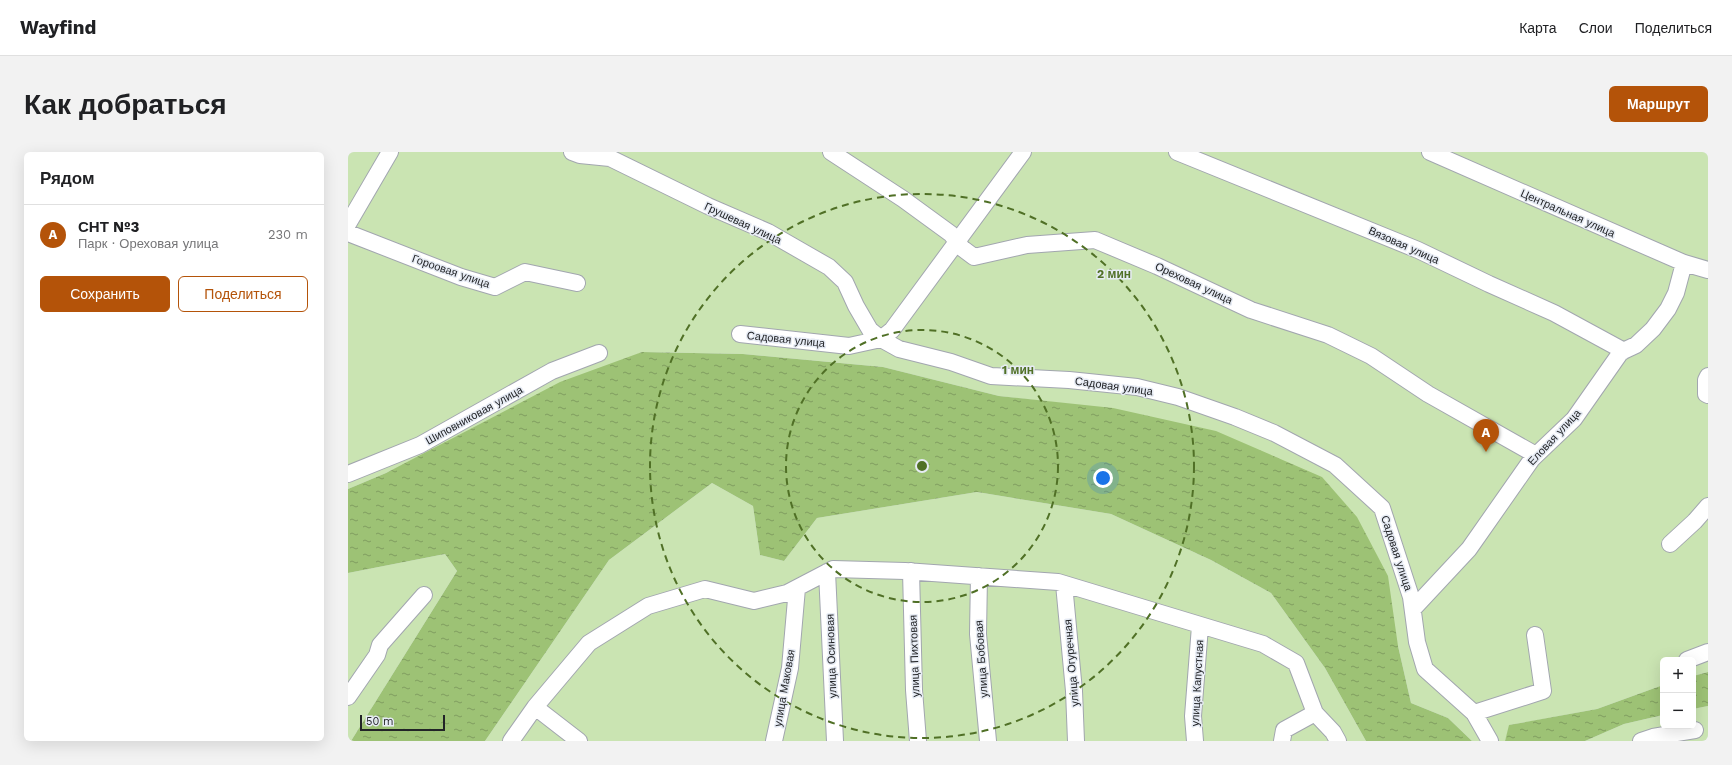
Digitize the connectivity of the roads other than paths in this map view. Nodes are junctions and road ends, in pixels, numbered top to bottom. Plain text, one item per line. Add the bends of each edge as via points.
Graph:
1 (390, 152) edge
2 (572, 152) edge
3 (831, 152) edge
4 (1177, 152) edge
5 (1430, 152) edge
6 (1015, 155) edge
7 (348, 224) edge
8 (348, 233) edge
9 (957, 241) junction
10 (1684, 263) junction
11 (1708, 270) edge
12 (577, 283) dead end
13 (740, 334) dead end
14 (880, 339) junction
15 (1624, 351) junction
16 (599, 353) dead end
17 (1708, 376) edge
18 (1708, 396) edge
19 (1536, 455) junction
20 (348, 474) edge
21 (1708, 506) edge
22 (1670, 544) dead end
23 (911, 571) junction
24 (827, 572) junction
25 (979, 576) junction
26 (1064, 584) junction
27 (797, 588) junction
28 (424, 595) dead end
29 (1413, 609) junction
30 (1200, 626) junction
31 (1535, 635) dead end
32 (1708, 652) edge
33 (1695, 657) edge
34 (348, 697) edge
35 (535, 707) junction
36 (1315, 713) junction
37 (1474, 713) junction
38 (1695, 730) dead end
39 (511, 741) edge
40 (580, 741) edge
41 (774, 741) edge
42 (835, 741) edge
43 (918, 741) edge
44 (988, 741) edge
45 (1076, 741) edge
46 (1195, 741) edge
47 (1282, 741) edge
48 (1338, 741) edge
49 (1490, 741) edge
50 (1641, 741) edge

1 - 7 street
2 - 14 street, Грушевая улица via 610,158 768,232 829,267 845,282 870,330
3 - 9 street, Ореховая улица via 903,199 952,234
4 - 15 street, Вязовая улица via 1418,250 1554,313
5 - 10 street, Центральная улица
6 - 9 street
8 - 12 street, Гороовая улица via 461,277 495,286 525,272
9 - 14 street via 892,330
9 - 19 street, Ореховая улица via 974,257 1027,245 1095,240 1251,310 1328,335 1371,356 1428,394
10 - 11 street, Центральная улица
10 - 15 street, Еловая улица via 1676,294 1668,309 1653,329 1636,345
13 - 14 street, Садовая улица via 849,346
14 - 29 street, Садовая улица via 899,349 951,362 991,376 1137,387 1178,397 1274,433 1335,465 1382,508 1400,558
15 - 19 street, Еловая улица via 1608,369 1574,419
16 - 20 street, Шиповниковая улица via 552,371 420,445
17 - 18 street
19 - 29 street, Еловая улица via 1469,549
21 - 22 street
23 - 24 street via 833,569
23 - 25 street
23 - 43 street, улица Пихтовая
24 - 27 street
24 - 42 street, улица Осиновая
25 - 26 street
25 - 44 street, улица Бобовая via 978,634
26 - 30 street
26 - 45 street, улица Огуречная
27 - 35 street via 754,601 705,589 648,606 589,643
27 - 41 street, улица Маковая via 790,668
28 - 34 street via 380,645 377,655
29 - 37 street, Садовая улица via 1417,642 1425,669
30 - 36 street via 1263,644 1296,663
30 - 46 street, улица Капустная via 1193,716
31 - 37 street via 1543,690
32 - 33 street
35 - 39 street
35 - 40 street
36 - 47 street via 1284,730
36 - 48 street
37 - 49 street, Садовая улица
38 - 50 street

